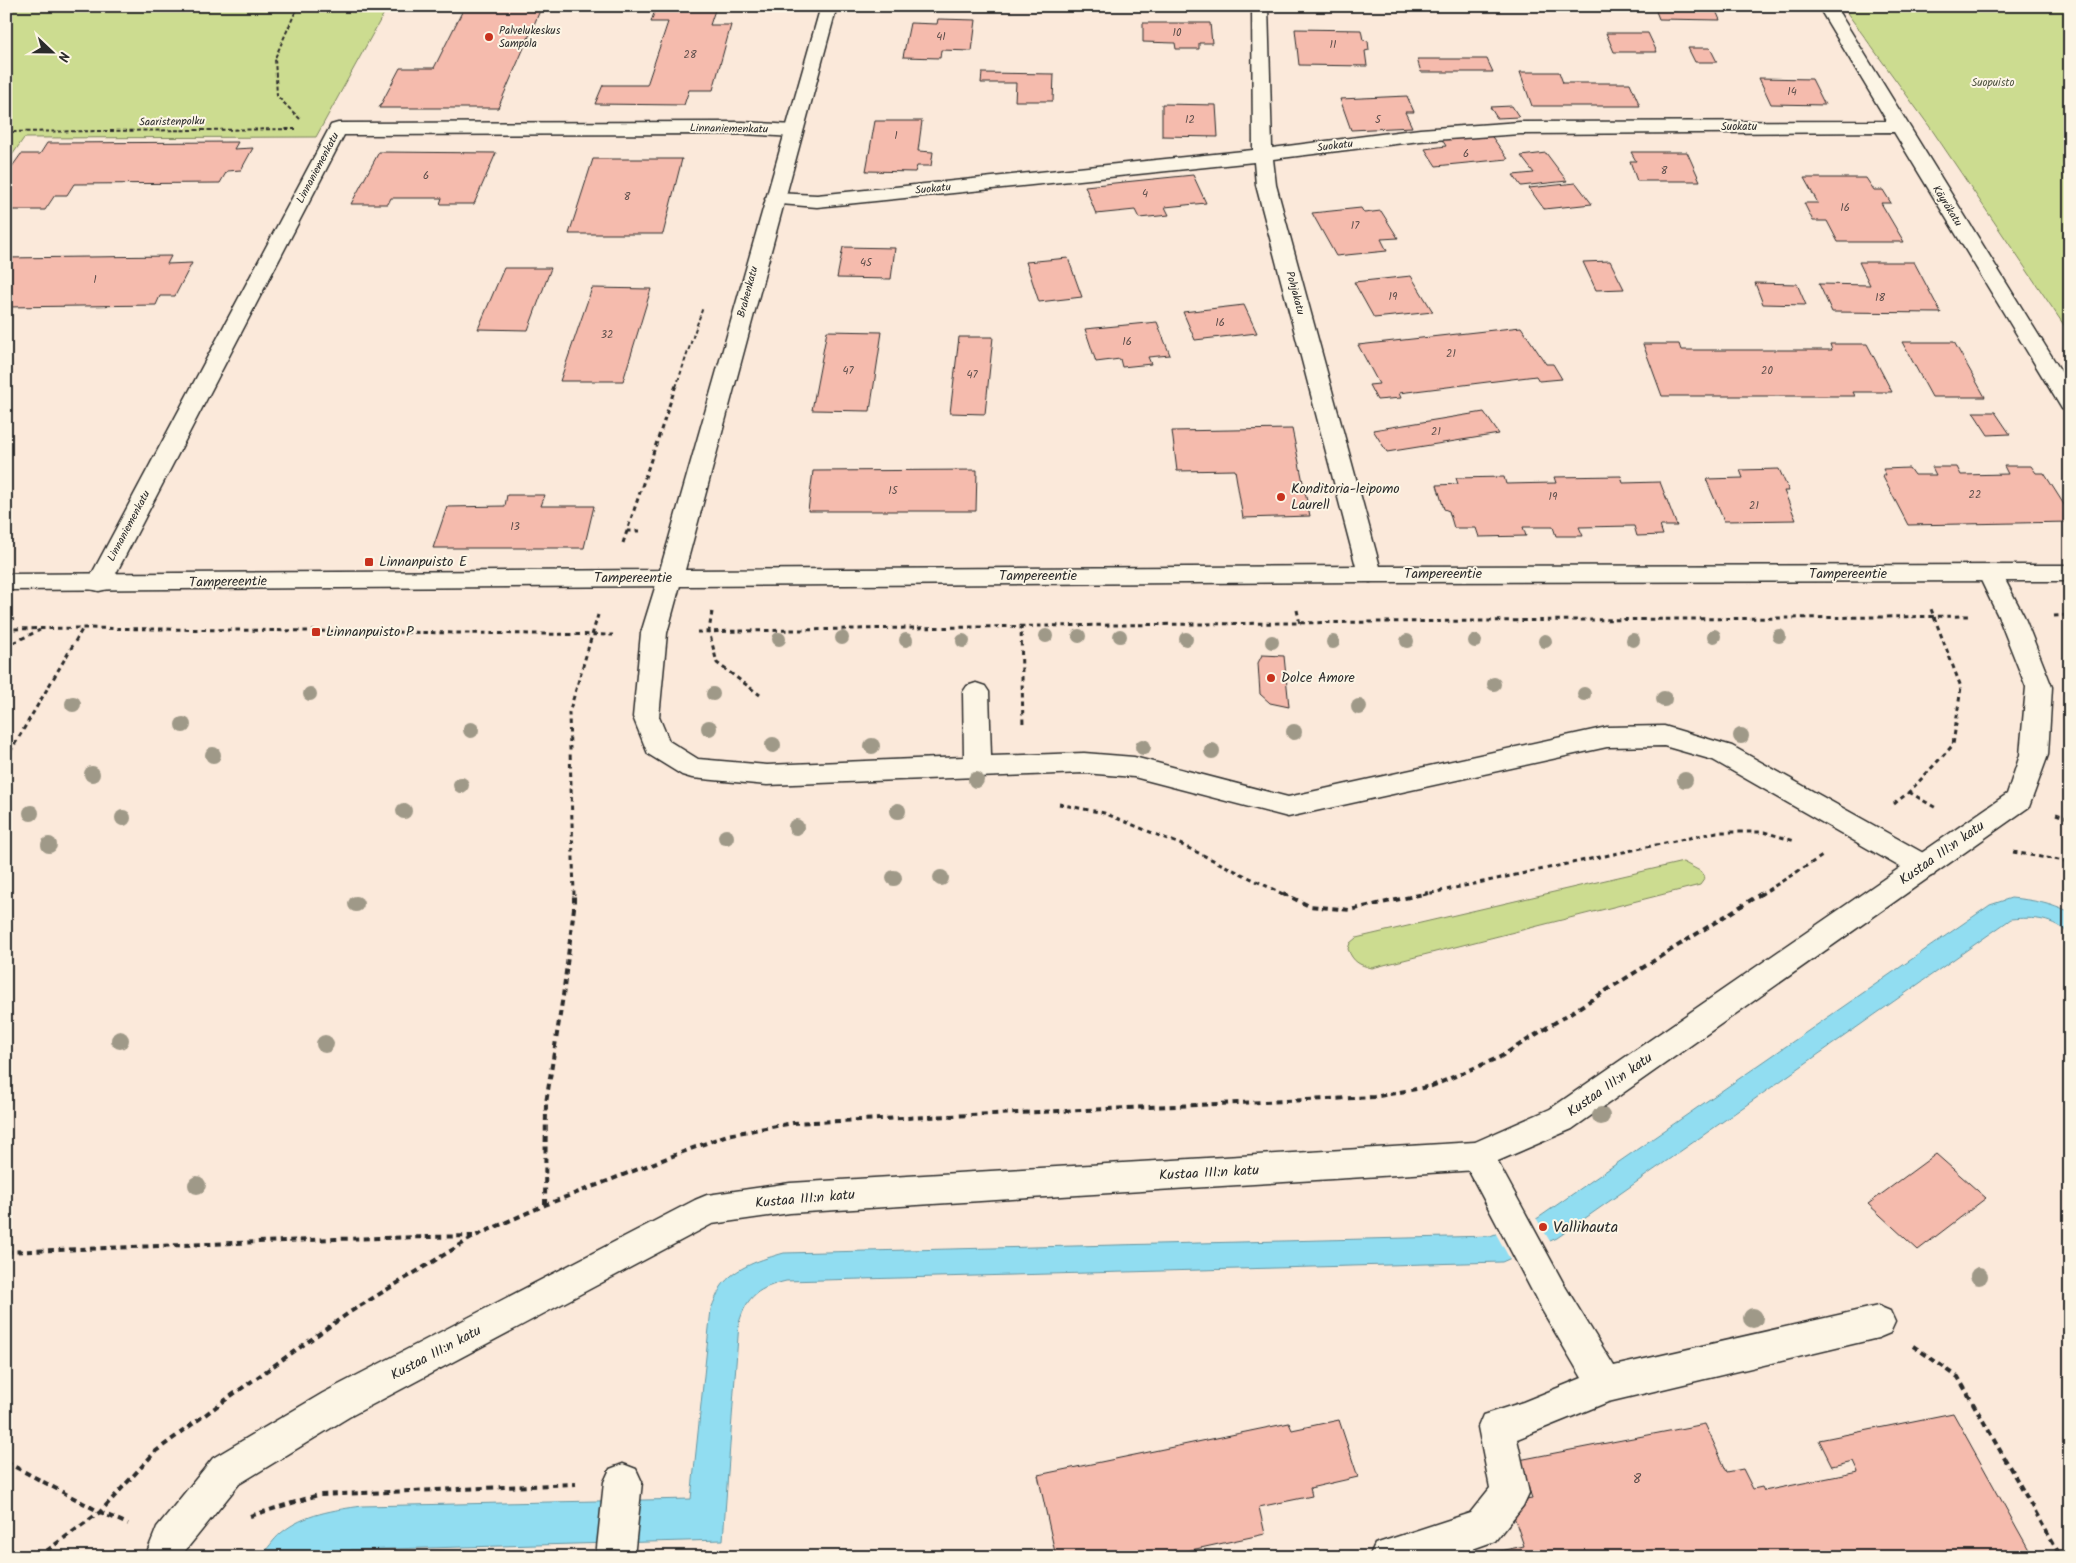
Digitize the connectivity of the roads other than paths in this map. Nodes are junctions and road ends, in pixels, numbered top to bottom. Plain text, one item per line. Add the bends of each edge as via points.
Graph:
1 (829, 6) edge
2 (1260, 6) edge
3 (1826, 6) edge
4 (1898, 126) junction
5 (793, 132) junction
6 (1263, 154) junction
7 (775, 199) junction
8 (2070, 404) edge
9 (2070, 573) edge
10 (1370, 574) junction
11 (1990, 574) junction
12 (670, 578) junction
13 (6, 582) edge
14 (99, 583) junction
15 (976, 692) dead end
16 (978, 766) junction
17 (1924, 867) junction
18 (1477, 1156) junction
19 (1878, 1322) road end
20 (1606, 1385) junction
21 (623, 1482) road end
22 (164, 1557) edge
23 (615, 1557) edge
24 (1388, 1557) edge

1 - 5 street, Brahenkatu
2 - 6 street, Pohjakatu
3 - 4 street, Käyräkatu
4 - 6 street, Suokatu via 1520,128 1420,135
4 - 8 street, Käyräkatu
5 - 7 street, Brahenkatu
5 - 14 street, Linnaniemenkatu via 743,128 338,129
6 - 7 street, Suokatu via 817,201
6 - 10 street, Pohjakatu via 1266,185
7 - 12 street, Brahenkatu
9 - 11 street, Tampereentie
10 - 11 street, Tampereentie
10 - 12 street, Tampereentie
11 - 17 street, Kustaa III:n katu via 2011,616 2039,687 2034,755 2019,800
12 - 14 street, Tampereentie
12 - 16 street, Brahenkatu via 654,632 646,717 658,746 692,768 767,775
13 - 14 street, Tampereentie
15 - 16 street
16 - 17 street, Brahenkatu via 1084,763 1134,767 1288,807 1607,737 1664,736 1722,753
17 - 18 street, Kustaa III:n katu via 1562,1119
18 - 20 street via 1554,1299
18 - 22 street, Kustaa III:n katu via 790,1198 708,1210 336,1405 226,1471 170,1540
19 - 20 street
20 - 24 street via 1524,1419 1496,1427 1510,1493 1482,1528
21 - 23 street

